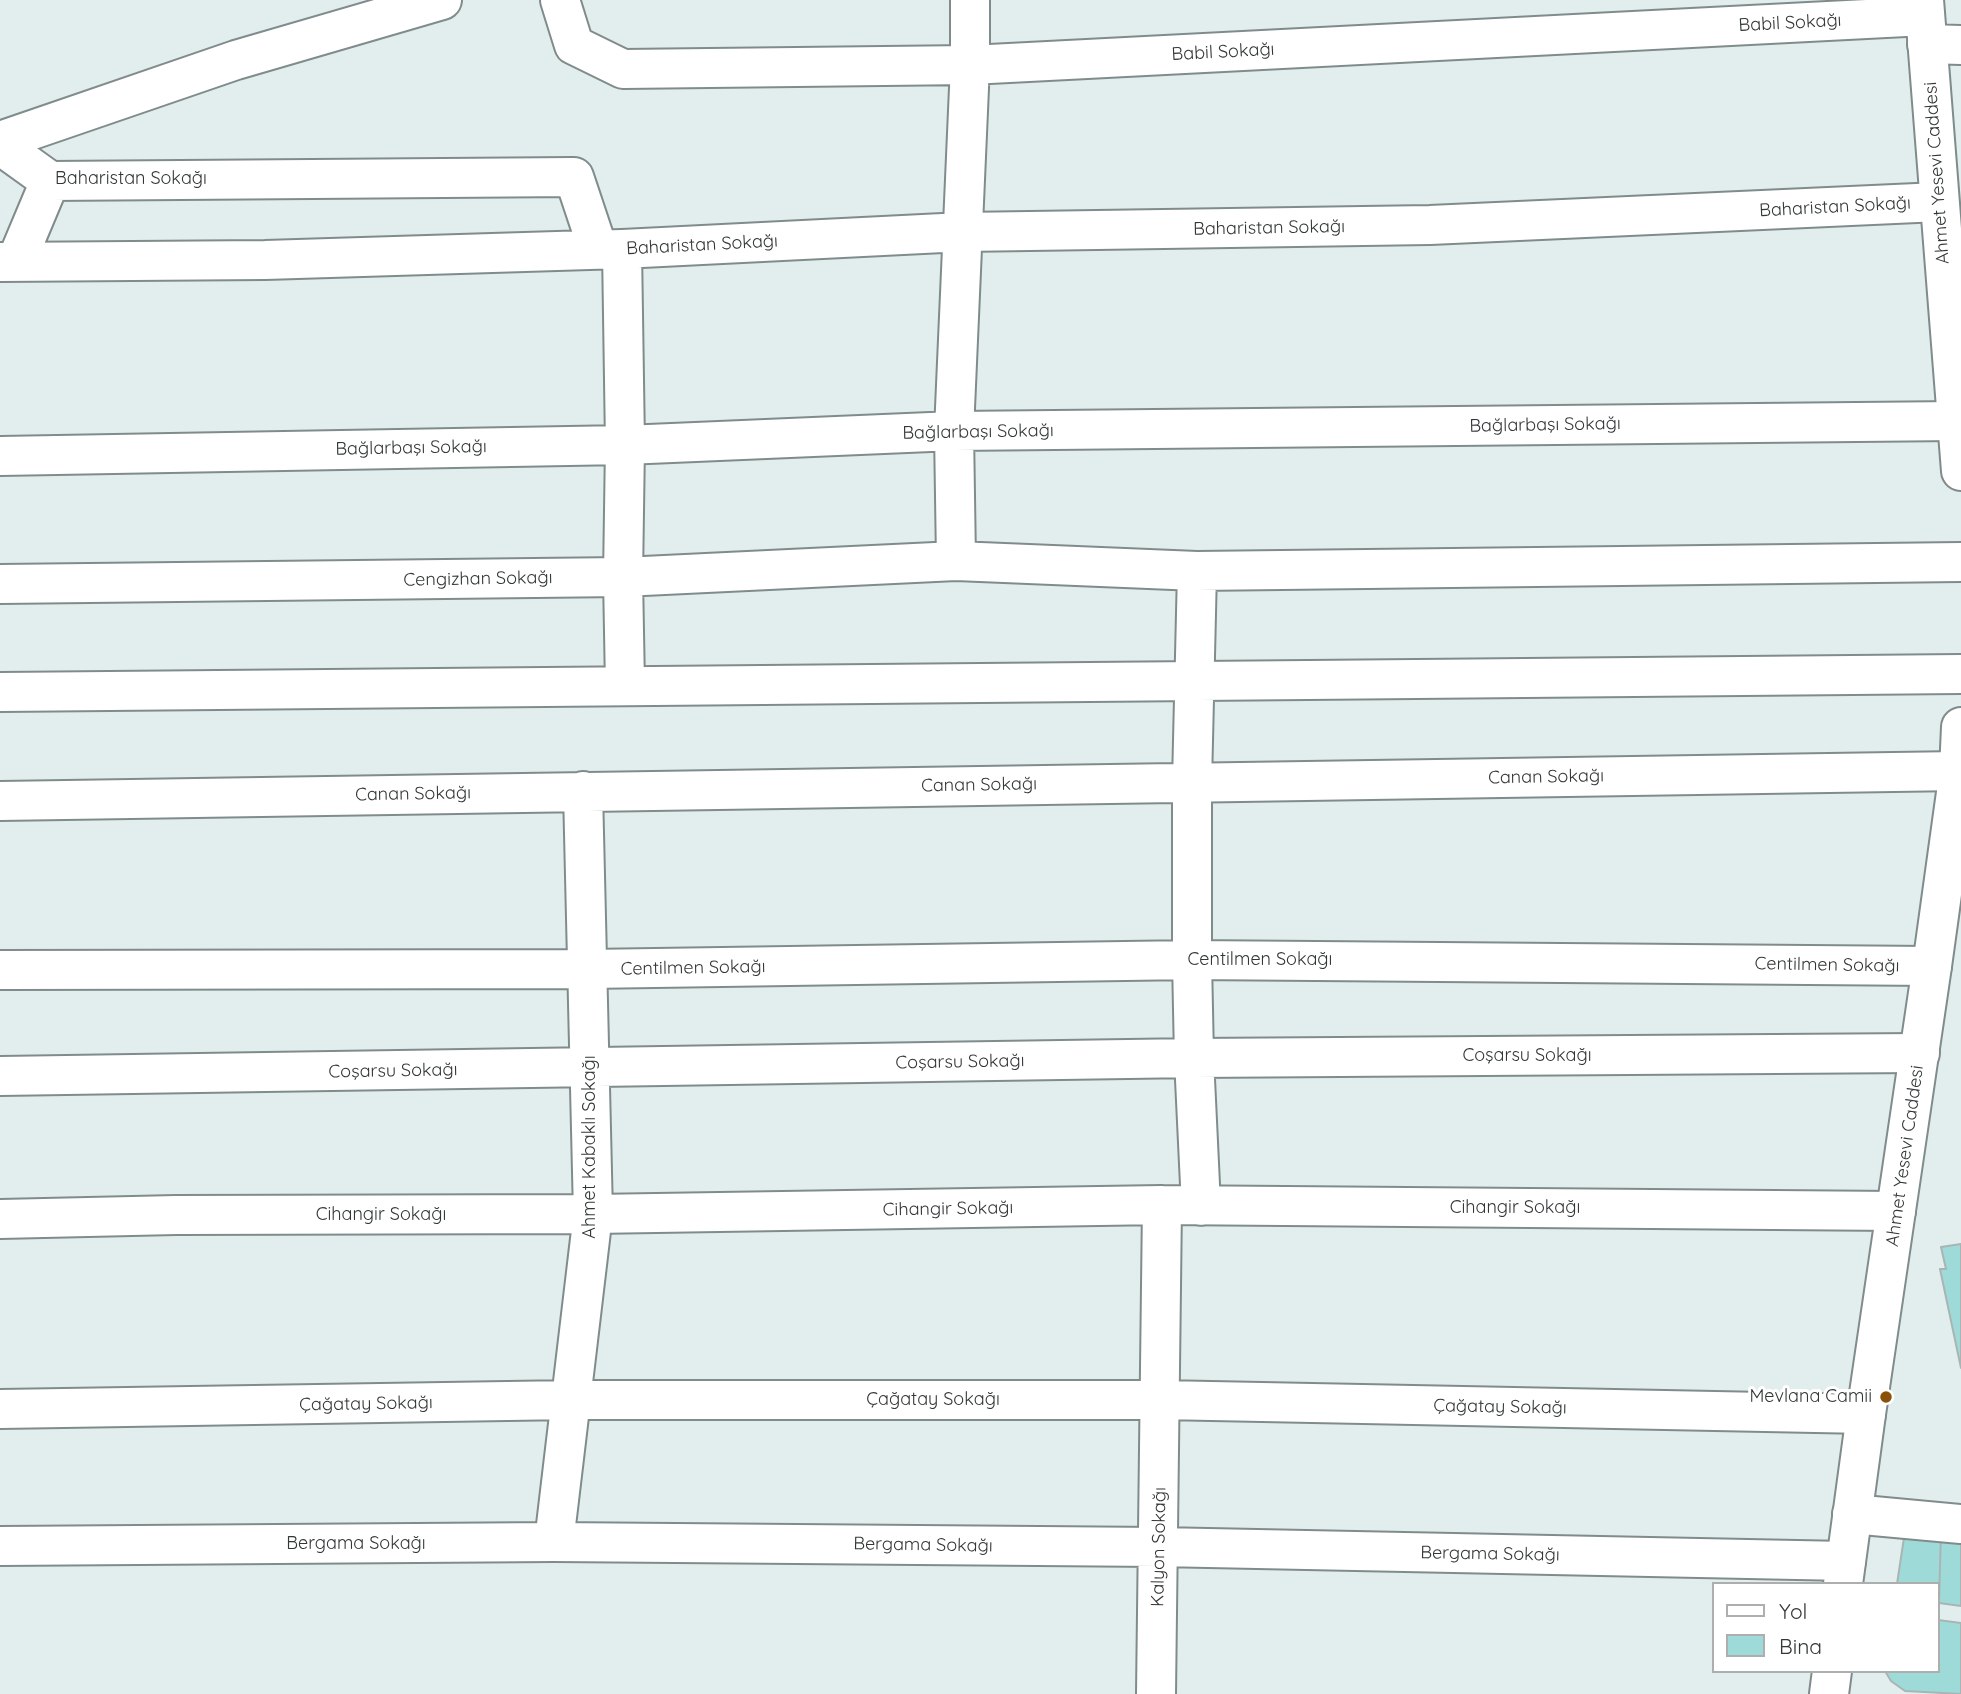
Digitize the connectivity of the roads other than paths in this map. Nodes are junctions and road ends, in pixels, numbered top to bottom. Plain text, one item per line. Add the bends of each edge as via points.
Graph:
1 (442, 0) edge
2 (560, 0) edge
3 (970, 0) edge
4 (1934, 26) edge
5 (970, 65) junction
6 (0, 143) edge
7 (50, 181) junction
8 (1939, 202) junction
9 (963, 232) junction
10 (610, 249) junction
11 (8, 262) edge
12 (1955, 338) edge
13 (1957, 421) junction
14 (954, 431) junction
15 (625, 445) junction
16 (0, 456) edge
17 (1961, 471) edge
18 (956, 561) junction
19 (1961, 562) edge
20 (1198, 570) junction
21 (623, 577) junction
22 (0, 584) edge
23 (1961, 674) edge
24 (1195, 681) junction
25 (625, 686) junction
26 (0, 692) edge
27 (1961, 727) edge
28 (1959, 771) junction
29 (1192, 783) junction
30 (583, 791) junction
31 (0, 801) edge
32 (1192, 960) junction
33 (1933, 966) junction
34 (588, 969) junction
35 (0, 970) edge
36 (1920, 1053) junction
37 (1194, 1058) junction
38 (590, 1069) junction
39 (0, 1076) edge
40 (1162, 1205) junction
41 (1201, 1206) junction
42 (1896, 1211) junction
43 (593, 1214) junction
44 (0, 1219) edge
45 (571, 1401) junction
46 (1161, 1401) junction
47 (0, 1409) edge
48 (1866, 1414) junction
49 (1852, 1514) junction
50 (1961, 1524) edge
51 (554, 1542) junction
52 (0, 1546) edge
53 (1159, 1548) junction
54 (1845, 1573) edge
55 (1832, 1673) edge
56 (1156, 1694) edge
57 (1829, 1694) edge

1 - 6 street via 236,60
2 - 5 street, Babil Sokağı via 574,45 623,69
3 - 5 street
4 - 5 street, Babil Sokağı
4 - 8 street, Ahmet Yesevi Caddesi
5 - 9 street
6 - 7 street, Baharistan Sokağı
7 - 10 street, Baharistan Sokağı via 574,177
7 - 11 street
8 - 9 street, Baharistan Sokağı via 1430,225
8 - 12 street, Ahmet Yesevi Caddesi
9 - 10 street, Baharistan Sokağı
9 - 14 street
10 - 11 street, Baharistan Sokağı via 265,260
10 - 15 street
12 - 13 street, Ahmet Yesevi Caddesi
13 - 14 street, Bağlarbaşı Sokağı
13 - 17 street, Ahmet Yesevi Caddesi
14 - 15 street, Bağlarbaşı Sokağı
14 - 18 street
15 - 16 street, Bağlarbaşı Sokağı
15 - 21 street
18 - 20 street, Cengizhan Sokağı
18 - 21 street, Cengizhan Sokağı
19 - 20 street, Cengizhan Sokağı
20 - 24 street
21 - 22 street, Cengizhan Sokağı
21 - 25 street
23 - 24 street
24 - 25 street
24 - 29 street
25 - 26 street
27 - 28 street, Ahmet Yesevi Caddesi
28 - 29 street, Canan Sokağı
28 - 33 street, Ahmet Yesevi Caddesi
29 - 30 street, Canan Sokağı
29 - 32 street
30 - 31 street, Canan Sokağı
30 - 34 street, Ahmet Kabaklı Sokağı
32 - 33 street, Centilmen Sokağı
32 - 34 street, Centilmen Sokağı
32 - 37 street
33 - 36 street, Ahmet Yesevi Caddesi
34 - 35 street, Centilmen Sokağı
34 - 38 street, Ahmet Kabaklı Sokağı
36 - 37 street, Coşarsu Sokağı
36 - 42 street, Ahmet Yesevi Caddesi
37 - 38 street, Coşarsu Sokağı
37 - 41 street
38 - 39 street, Coşarsu Sokağı
38 - 43 street, Ahmet Kabaklı Sokağı
40 - 41 street, Cihangir Sokağı
40 - 43 street, Cihangir Sokağı
40 - 46 street, Kalyon Sokağı
41 - 42 street, Cihangir Sokağı
42 - 48 street, Ahmet Yesevi Caddesi
43 - 44 street, Cihangir Sokağı
43 - 45 street, Ahmet Kabaklı Sokağı
45 - 46 street, Çağatay Sokağı
45 - 47 street, Çağatay Sokağı
45 - 51 street, Ahmet Kabaklı Sokağı
46 - 48 street, Çağatay Sokağı
46 - 53 street, Kalyon Sokağı
48 - 49 street, Ahmet Yesevi Caddesi
49 - 50 street
49 - 54 street, Ahmet Yesevi Caddesi
51 - 52 street, Bergama Sokağı
51 - 53 street, Bergama Sokağı
53 - 54 street, Bergama Sokağı
53 - 56 street, Kalyon Sokağı
55 - 57 street

